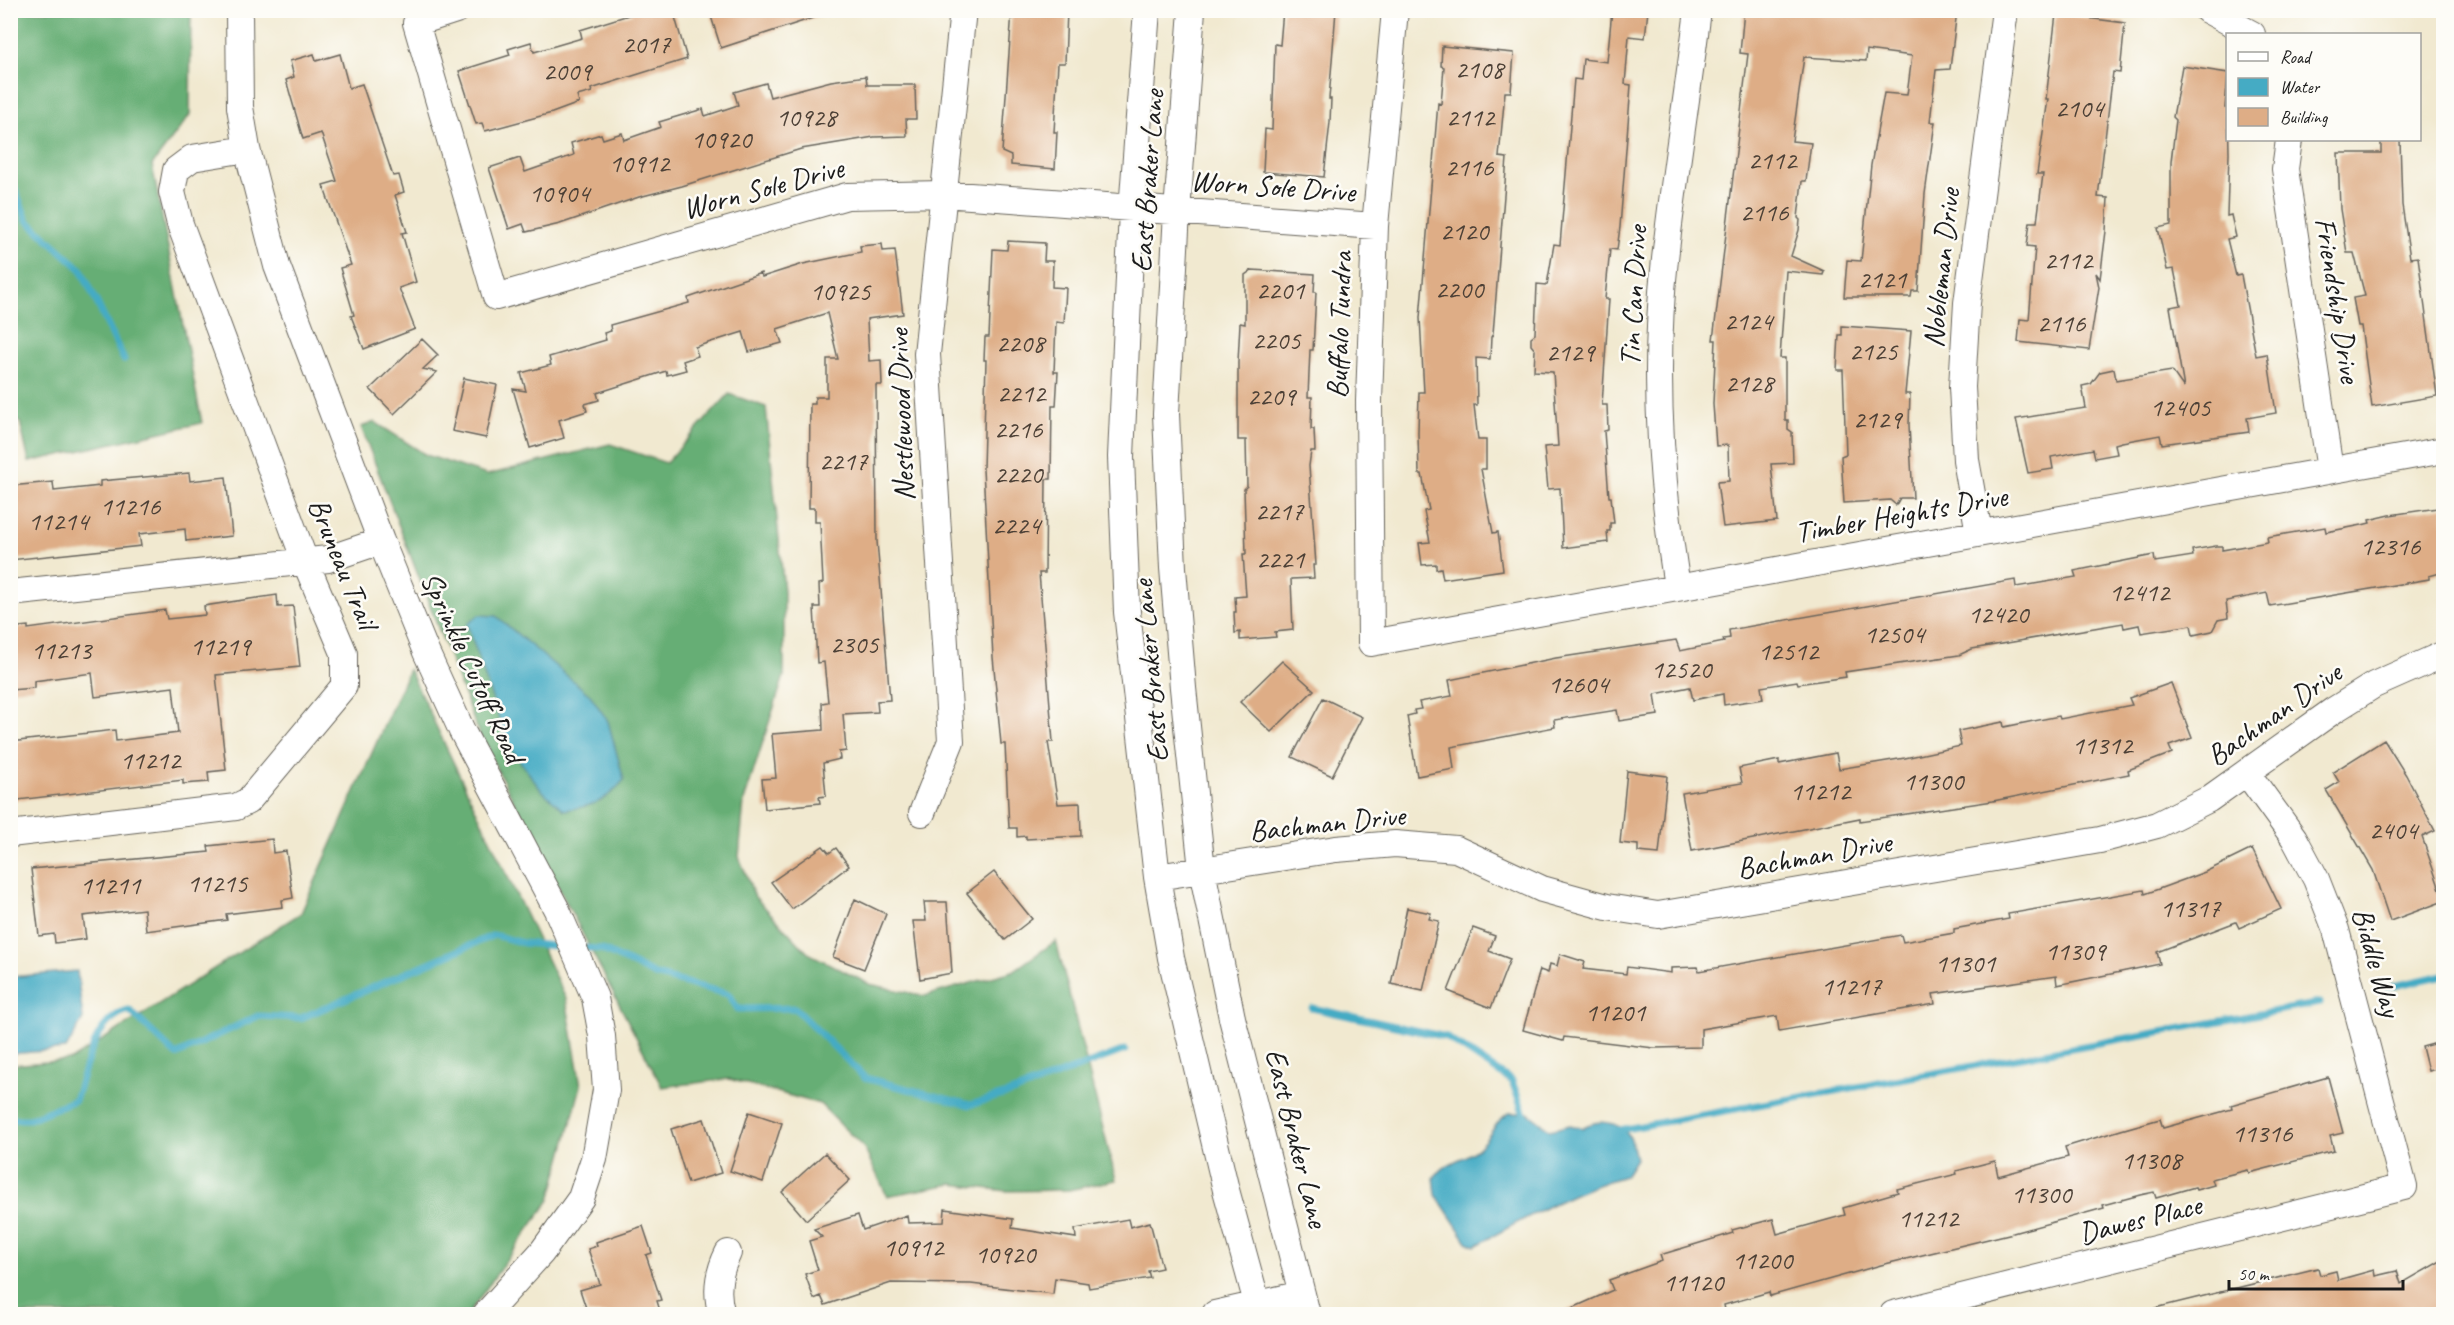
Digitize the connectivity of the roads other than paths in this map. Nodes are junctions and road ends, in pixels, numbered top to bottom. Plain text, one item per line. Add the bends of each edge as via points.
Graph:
1 (239, 10) edge
2 (456, 10) edge
3 (963, 10) edge
4 (1147, 10) edge
5 (1192, 10) edge
6 (1395, 10) edge
7 (1698, 10) edge
8 (2005, 10) edge
9 (2207, 10) edge
10 (2250, 33) edge
11 (2289, 141) edge
12 (247, 149) junction
13 (943, 194) junction
14 (1132, 210) junction
15 (1177, 212) junction
16 (1375, 226) junction
17 (2444, 450) edge
18 (2331, 470) junction
19 (1979, 533) junction
20 (381, 541) junction
21 (305, 561) junction
22 (1677, 587) junction
23 (10, 593) edge
24 (1371, 643) joint
25 (2444, 654) edge
26 (2247, 773) junction
27 (922, 813) dead end
28 (10, 834) edge
29 (1202, 870) junction
30 (1157, 877) junction
31 (2404, 1187) joint
32 (728, 1253) dead end
33 (1304, 1304) edge
34 (1259, 1310) edge
35 (486, 1314) edge
36 (722, 1314) edge
37 (1215, 1314) edge
38 (1893, 1314) edge

1 - 12 street, Sprinkle Cutoff Road via 240,107
2 - 13 street, Worn Sole Drive via 416,23 496,297 846,196
3 - 13 street, Nestlewood Drive
4 - 14 street, East Braker Lane
5 - 15 street, East Braker Lane
6 - 16 street, Buffalo Tundra
7 - 22 street, Tin Can Drive via 1665,261 1661,350 1665,512
8 - 19 street, Nobleman Drive via 1968,303 1962,387 1966,460
9 - 10 street
11 - 18 street, Friendship Drive via 2285,169
12 - 20 street, Sprinkle Cutoff Road via 277,266
12 - 21 street, Bruneau Trail via 192,158 176,170 172,192 180,224
13 - 14 street, Worn Sole Drive
13 - 27 street, Nestlewood Drive via 927,354 951,741
14 - 15 street, Worn Sole Drive
14 - 30 street, East Braker Lane via 1121,457 1127,612
15 - 16 street, Worn Sole Drive
15 - 29 street, East Braker Lane via 1166,426 1173,568
16 - 24 street, Buffalo Tundra via 1369,401
17 - 18 street, Timber Heights Drive
18 - 19 street, Timber Heights Drive
19 - 22 street, Timber Heights Drive
20 - 21 street via 328,559
20 - 35 street, Sprinkle Cutoff Road via 462,731 557,910 595,998 602,1036 606,1090 591,1169 580,1198 542,1252
21 - 23 street
21 - 28 street, Bruneau Trail via 344,653 344,686 248,801 236,807
22 - 24 street, Timber Heights Drive
25 - 26 street, Bachman Drive via 2374,685
26 - 29 street, Bachman Drive via 2209,799 2157,825 2100,840 1658,915 1607,907 1542,889 1456,849 1395,844
26 - 31 street, Biddle Way via 2294,838 2336,930
29 - 30 street, Bachman Drive
29 - 33 street, East Braker Lane via 1232,1018
30 - 34 street, East Braker Lane via 1171,958
31 - 38 street, Dawes Place
32 - 36 street via 717,1287
33 - 34 street
34 - 37 street

